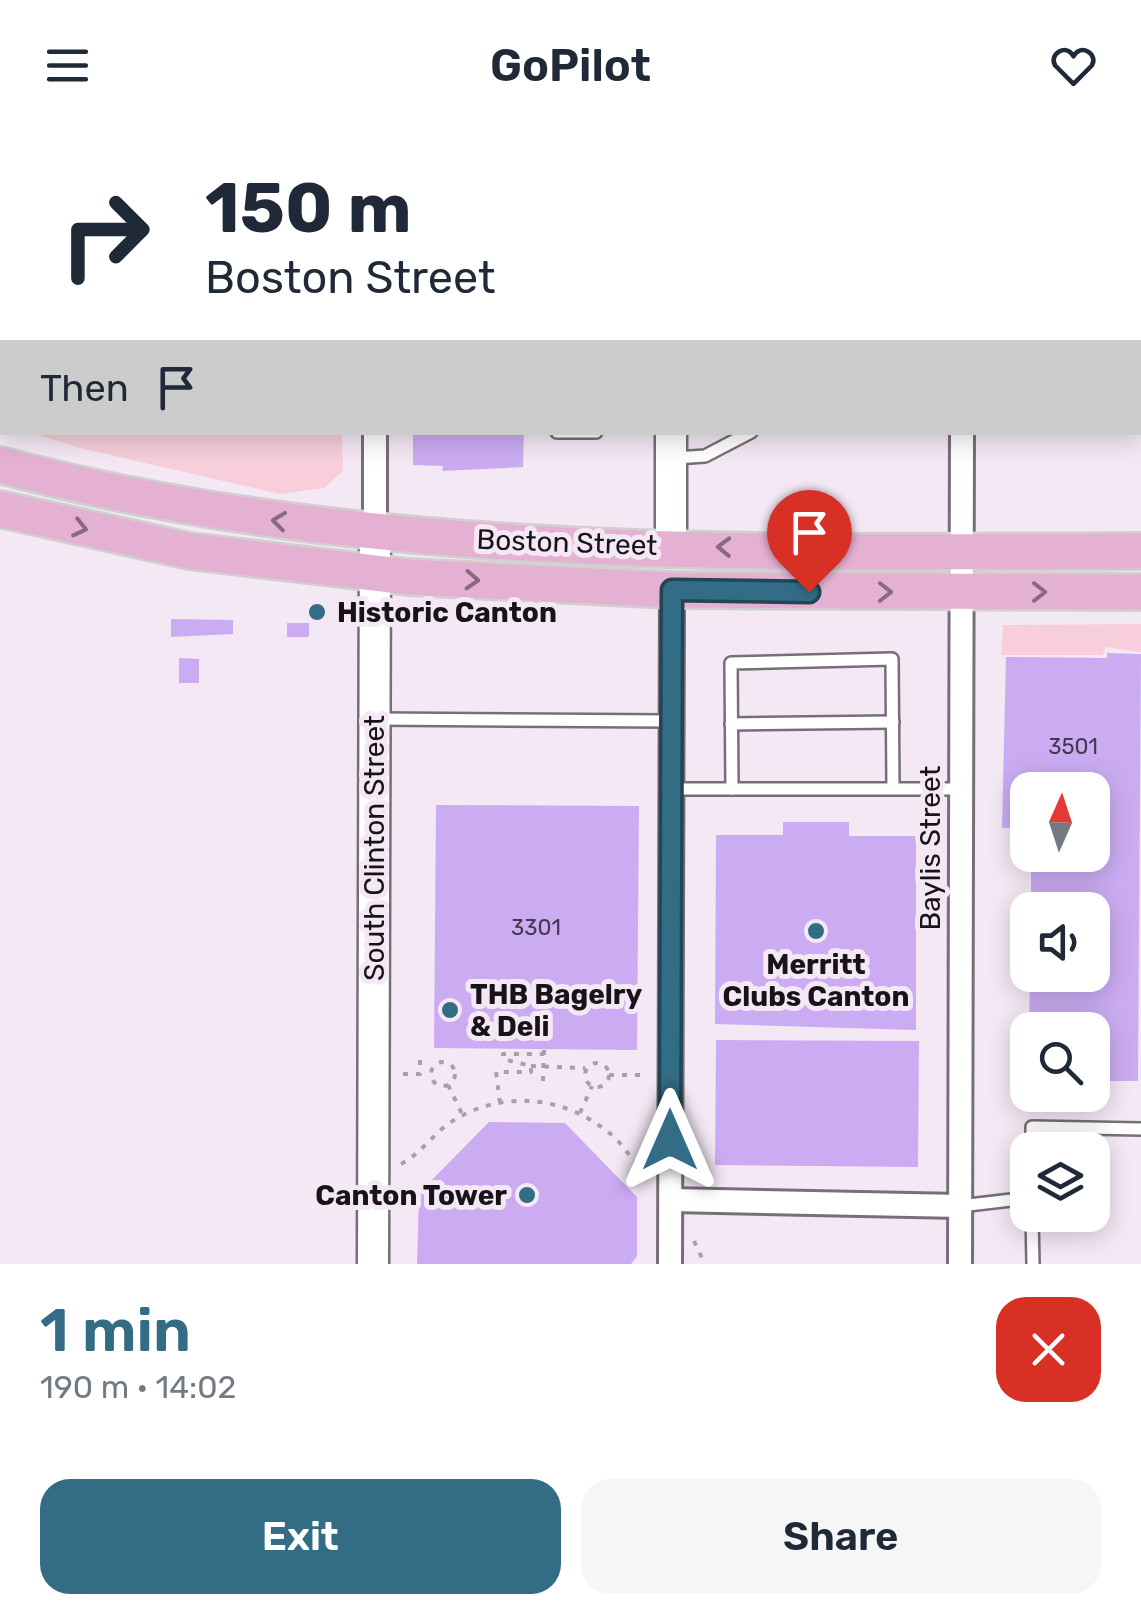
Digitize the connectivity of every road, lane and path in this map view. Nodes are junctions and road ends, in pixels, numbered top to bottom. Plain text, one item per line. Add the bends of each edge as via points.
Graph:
1 (375, 435) edge
2 (745, 435) edge
3 (962, 435) edge
4 (671, 445) edge
5 (0, 465) edge
6 (0, 509) edge
7 (376, 532) junction
8 (670, 546) junction
9 (962, 550) junction
10 (1141, 551) edge
11 (375, 574) junction
12 (672, 590) junction
13 (960, 592) junction
14 (1141, 592) edge
15 (375, 719) junction
16 (670, 721) junction
17 (893, 722) junction
18 (731, 724) junction
19 (894, 788) junction
20 (732, 789) junction
21 (961, 789) junction
22 (670, 790) junction
23 (420, 1052) dead end
24 (531, 1066) junction
25 (543, 1066) junction
26 (586, 1070) junction
27 (403, 1074) dead end
28 (420, 1074) junction
29 (431, 1074) junction
30 (646, 1074) dead end
31 (609, 1075) junction
32 (543, 1081) dead end
33 (448, 1085) junction
34 (592, 1086) junction
35 (500, 1103) junction
36 (580, 1113) junction
37 (463, 1116) junction
38 (1141, 1129) edge
39 (1032, 1132) edge
40 (396, 1165) dead end
41 (646, 1172) dead end
42 (671, 1200) junction
43 (1010, 1200) edge
44 (960, 1206) junction
45 (1032, 1232) edge
46 (692, 1236) dead end
47 (703, 1260) dead end
48 (373, 1264) edge
49 (670, 1264) edge
50 (960, 1264) edge
51 (1033, 1264) edge

1 - 7 street, South Clinton Street
2 - 4 lane via 705,456
3 - 9 street, Baylis Street
4 - 8 main road
7 -> 5 main road, Boston Street via 218,514
6 -> 11 main road, Boston Street via 188,551
7 - 8 main road, Boston Street
7 - 11 main road, South Clinton Street
9 -> 8 main road, Boston Street
9 - 10 main road, Boston Street
9 - 13 street, Baylis Street
11 -> 12 main road, Boston Street
11 - 15 main road, South Clinton Street
12 -> 13 main road, Boston Street
12 - 16 street
13 -> 14 main road, Boston Street
13 - 21 street, Baylis Street
15 - 16 lane
15 - 48 main road, South Clinton Street
16 - 22 street
17 - 18 lane
17 - 18 lane via 892,659 731,663
17 - 19 lane
18 - 20 lane
19 - 20 lane
19 - 21 lane
20 - 22 lane
21 - 44 street, Baylis Street
22 - 42 street
23 - 28 path
24 - 25 path
24 - 25 path via 503,1060 503,1054 544,1052
24 - 35 path via 531,1072 496,1072
25 - 26 path
25 - 32 path
26 - 31 path via 600,1063
26 - 34 path
27 - 28 path
28 - 29 path
29 - 33 path via 438,1086
29 - 33 path via 438,1063 449,1064 455,1074
30 - 31 path
31 - 34 path via 604,1085
33 - 37 path
34 - 36 path
35 - 36 path via 553,1103
35 - 37 path
36 - 41 path via 618,1140
37 - 40 path
38 - 39 lane
42 - 44 street
42 - 49 street
43 - 44 lane
44 - 50 street, Baylis Street
45 - 51 lane
46 - 47 path

